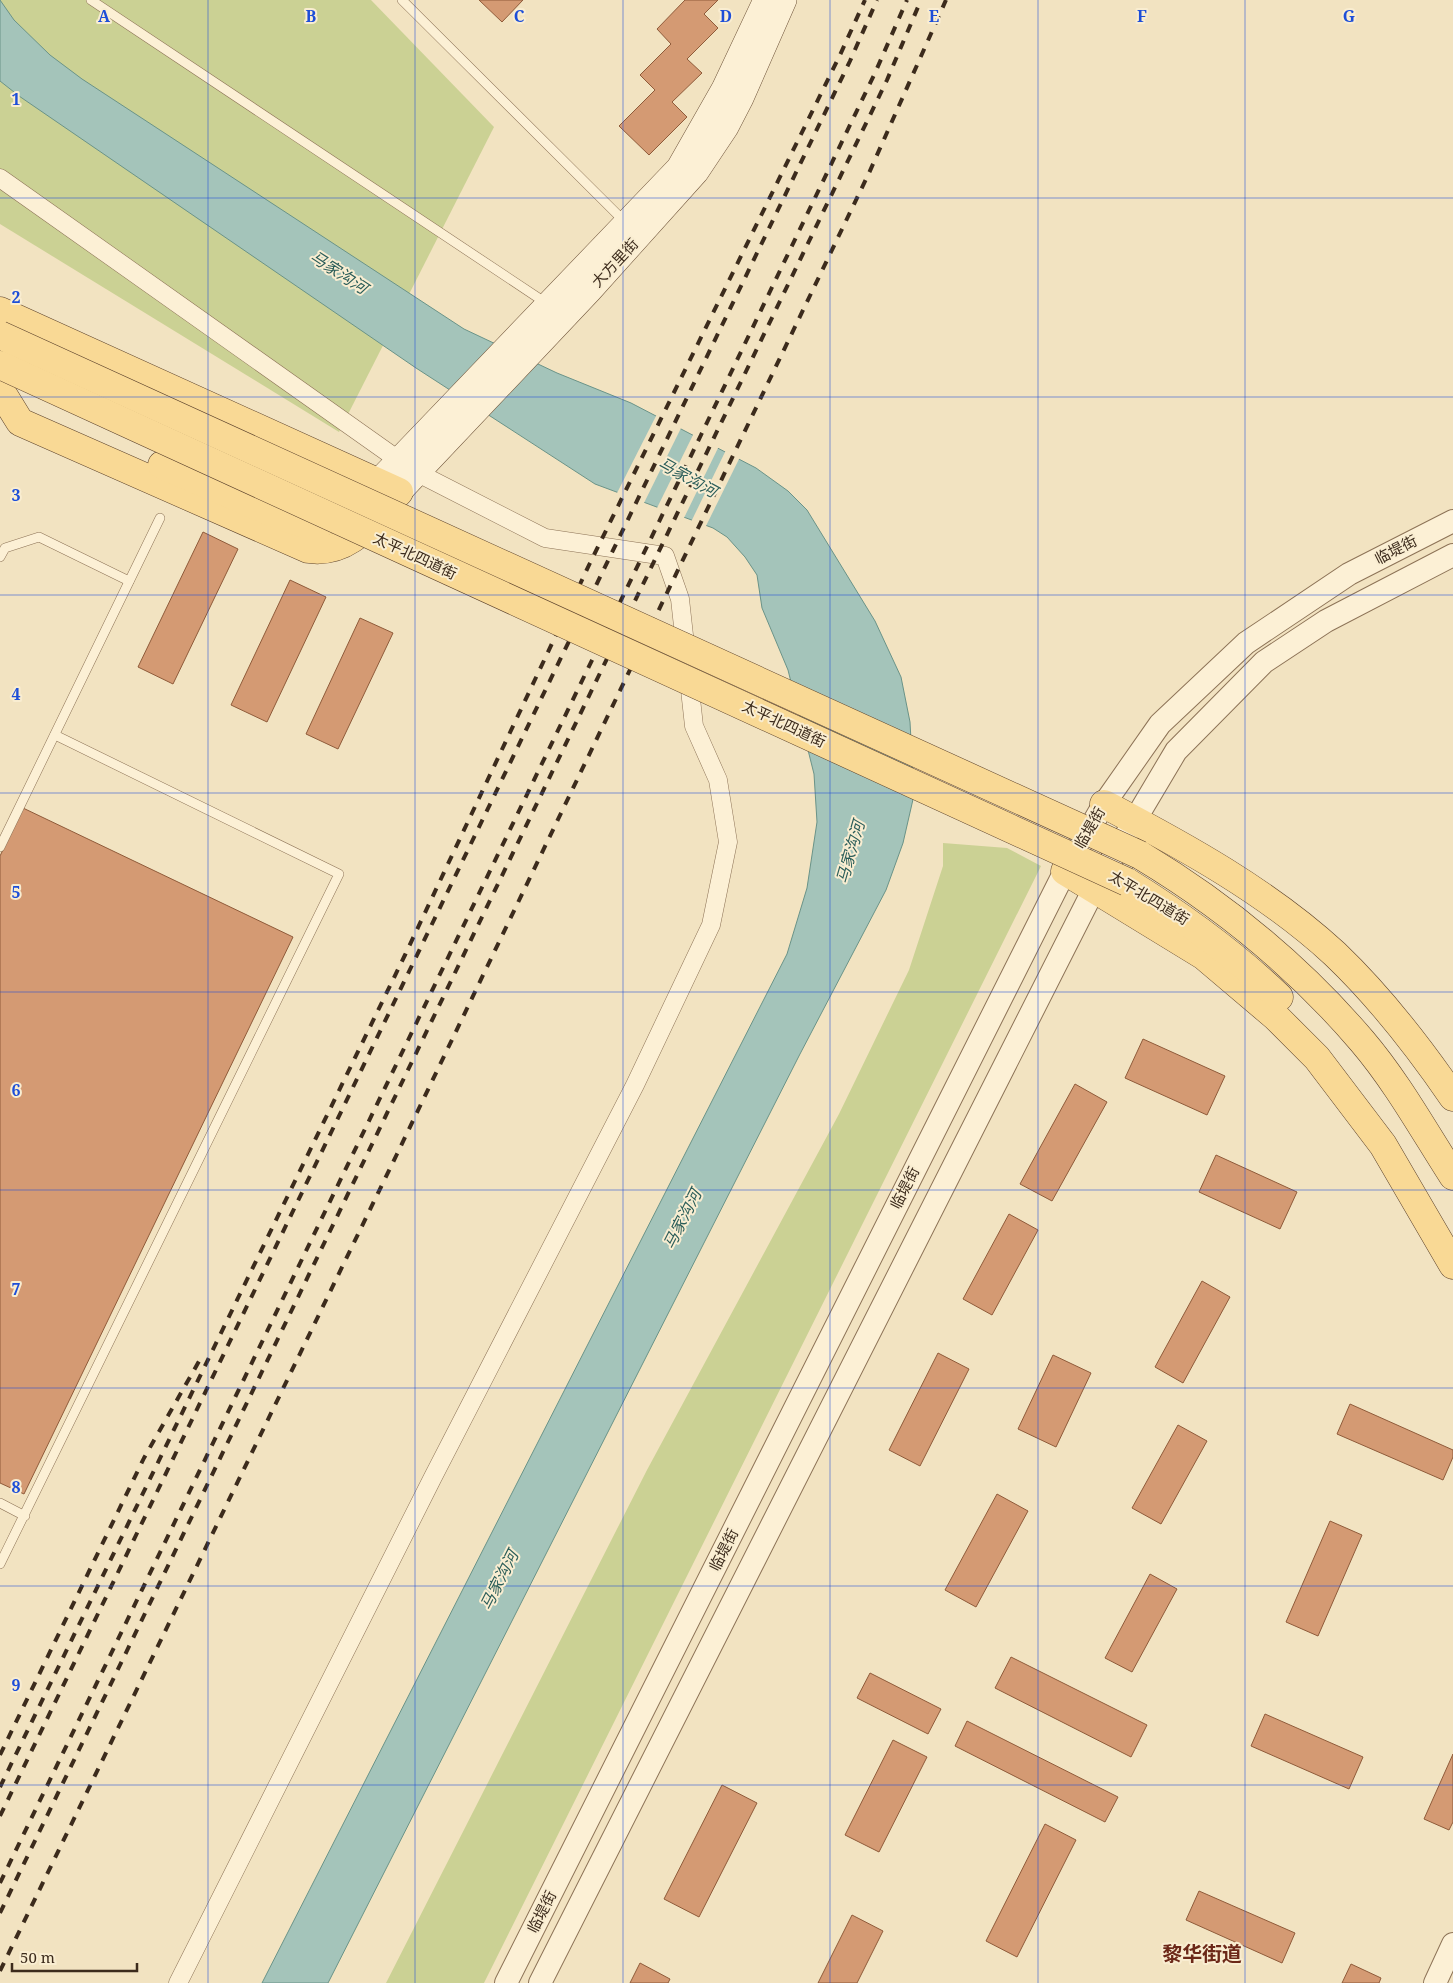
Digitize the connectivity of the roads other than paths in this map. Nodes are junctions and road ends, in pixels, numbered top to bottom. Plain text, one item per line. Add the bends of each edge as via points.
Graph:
1 (91, 0) edge
2 (402, 0) edge
3 (766, 0) edge
4 (784, 0) edge
5 (0, 178) edge
6 (627, 224) junction
7 (0, 311) edge
8 (556, 312) junction
9 (0, 335) edge
10 (0, 365) edge
11 (1, 397) edge
12 (409, 466) junction
13 (389, 487) junction
14 (160, 518) dead end
15 (1453, 521) edge
16 (1453, 555) edge
17 (0, 556) edge
18 (129, 581) junction
19 (55, 735) junction
20 (1104, 804) junction
21 (1136, 821) junction
22 (0, 846) edge
23 (1065, 871) junction
24 (1094, 888) junction
25 (1453, 1097) edge
26 (1453, 1176) edge
27 (1453, 1231) edge
28 (1453, 1265) edge
29 (0, 1504) edge
30 (25, 1516) junction
31 (0, 1564) edge
32 (1453, 1944) edge
33 (178, 1983) edge
34 (506, 1983) edge
35 (540, 1983) edge
36 (1435, 1983) edge

1 - 8 lane
2 - 6 lane
3 - 6 main road, 大方里街 via 724,89 684,160 666,184
4 - 8 main road, 大方里街 via 741,98 705,160 668,205
5 - 12 street
6 - 8 main road, 大方里街
7 - 13 main road
8 - 12 main road, 大方里街
9 - 26 main road, 太平北四道街, bridge via 1140,855 1234,917 1298,972 1363,1043
10 - 27 main road, 太平北四道街, bridge via 1128,882 1247,967 1315,1033 1364,1093
11 - 13 main road via 20,422 308,549 329,550 348,542
12 - 13 main road, 大方里街
12 - 33 street via 545,538 665,556 680,599 694,726 718,780 728,842 711,925 634,1085
14 - 18 lane
15 - 20 street, 临堤街 via 1349,574 1246,643 1160,724
16 - 21 street, 临堤街 via 1326,621 1264,662 1176,751
17 - 18 lane via 5,548 39,537
18 - 19 lane
19 - 22 lane
19 - 30 lane via 339,874
20 - 21 main road
20 - 23 street, 临堤街
21 - 24 street, 临堤街
21 - 25 main road via 1251,890 1335,954 1412,1038
23 - 24 main road, 太平北四道街
23 - 34 street, 临堤街
24 - 28 main road, 太平北四道街 via 1204,956 1276,1017 1317,1058 1383,1145
24 - 35 street, 临堤街
29 - 30 lane
30 - 31 lane
32 - 36 street

